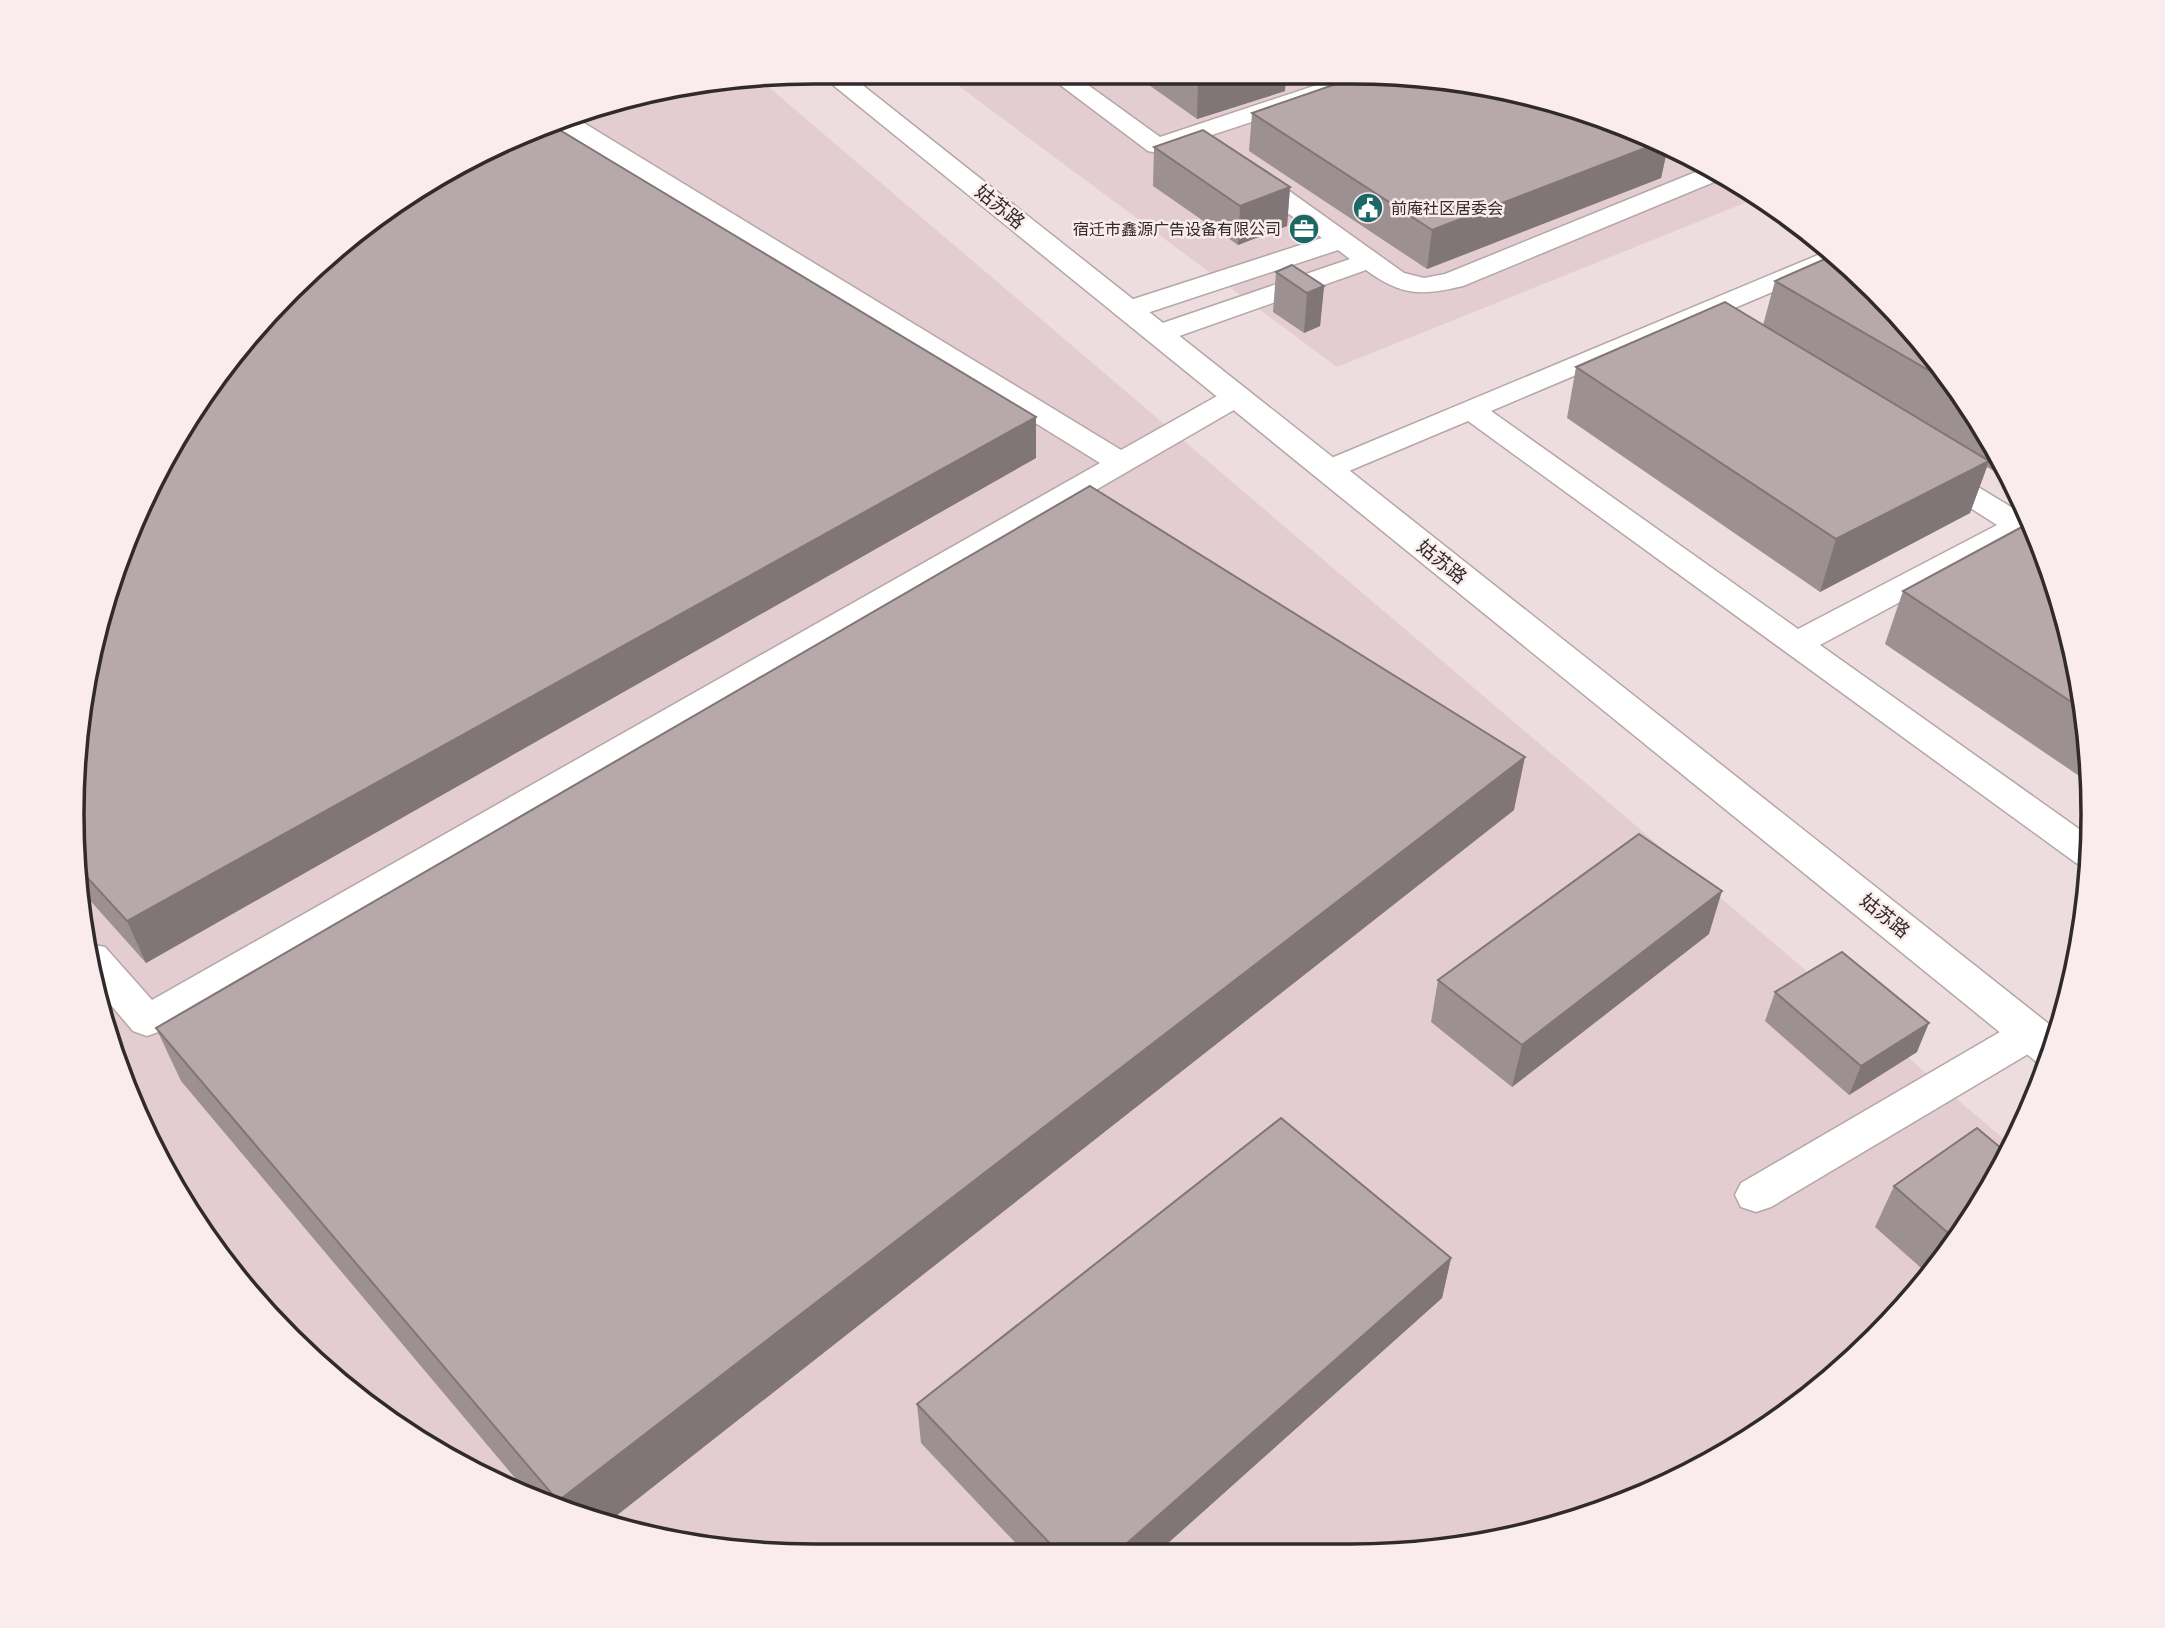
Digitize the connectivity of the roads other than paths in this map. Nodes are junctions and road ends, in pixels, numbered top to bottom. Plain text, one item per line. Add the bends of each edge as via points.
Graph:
1 (845, 84) edge
2 (1071, 84) edge
3 (1310, 84) edge
4 (1345, 84) edge
5 (1322, 92) junction
6 (572, 126) edge
7 (1240, 167) edge
8 (1706, 176) edge
9 (1339, 241) junction
10 (1826, 260) edge
11 (1368, 261) junction
12 (1128, 310) junction
13 (1158, 334) junction
14 (1236, 397) junction
15 (1470, 410) junction
16 (1916, 461) edge
17 (1121, 463) junction
18 (1327, 470) junction
19 (2019, 522) edge
20 (2023, 530) edge
21 (1796, 644) junction
22 (2080, 847) edge
23 (101, 967) edge
24 (2043, 1042) edge
25 (1756, 1195) dead end

1 - 12 street, 姑苏路
2 - 5 lane via 1157,146
3 - 5 lane
4 - 5 lane
6 - 17 lane
7 - 9 lane
8 - 11 lane via 1439,285 1406,285
9 - 11 lane
9 - 12 lane
10 - 15 lane via 1696,326
11 - 13 lane
12 - 13 street, 姑苏路
13 - 14 street, 姑苏路
14 - 17 lane
14 - 18 street, 姑苏路
15 - 18 lane
15 - 21 lane
16 - 19 lane
17 - 23 lane via 147,1021
18 - 24 street, 姑苏路
20 - 21 lane
21 - 22 lane
24 - 25 lane

